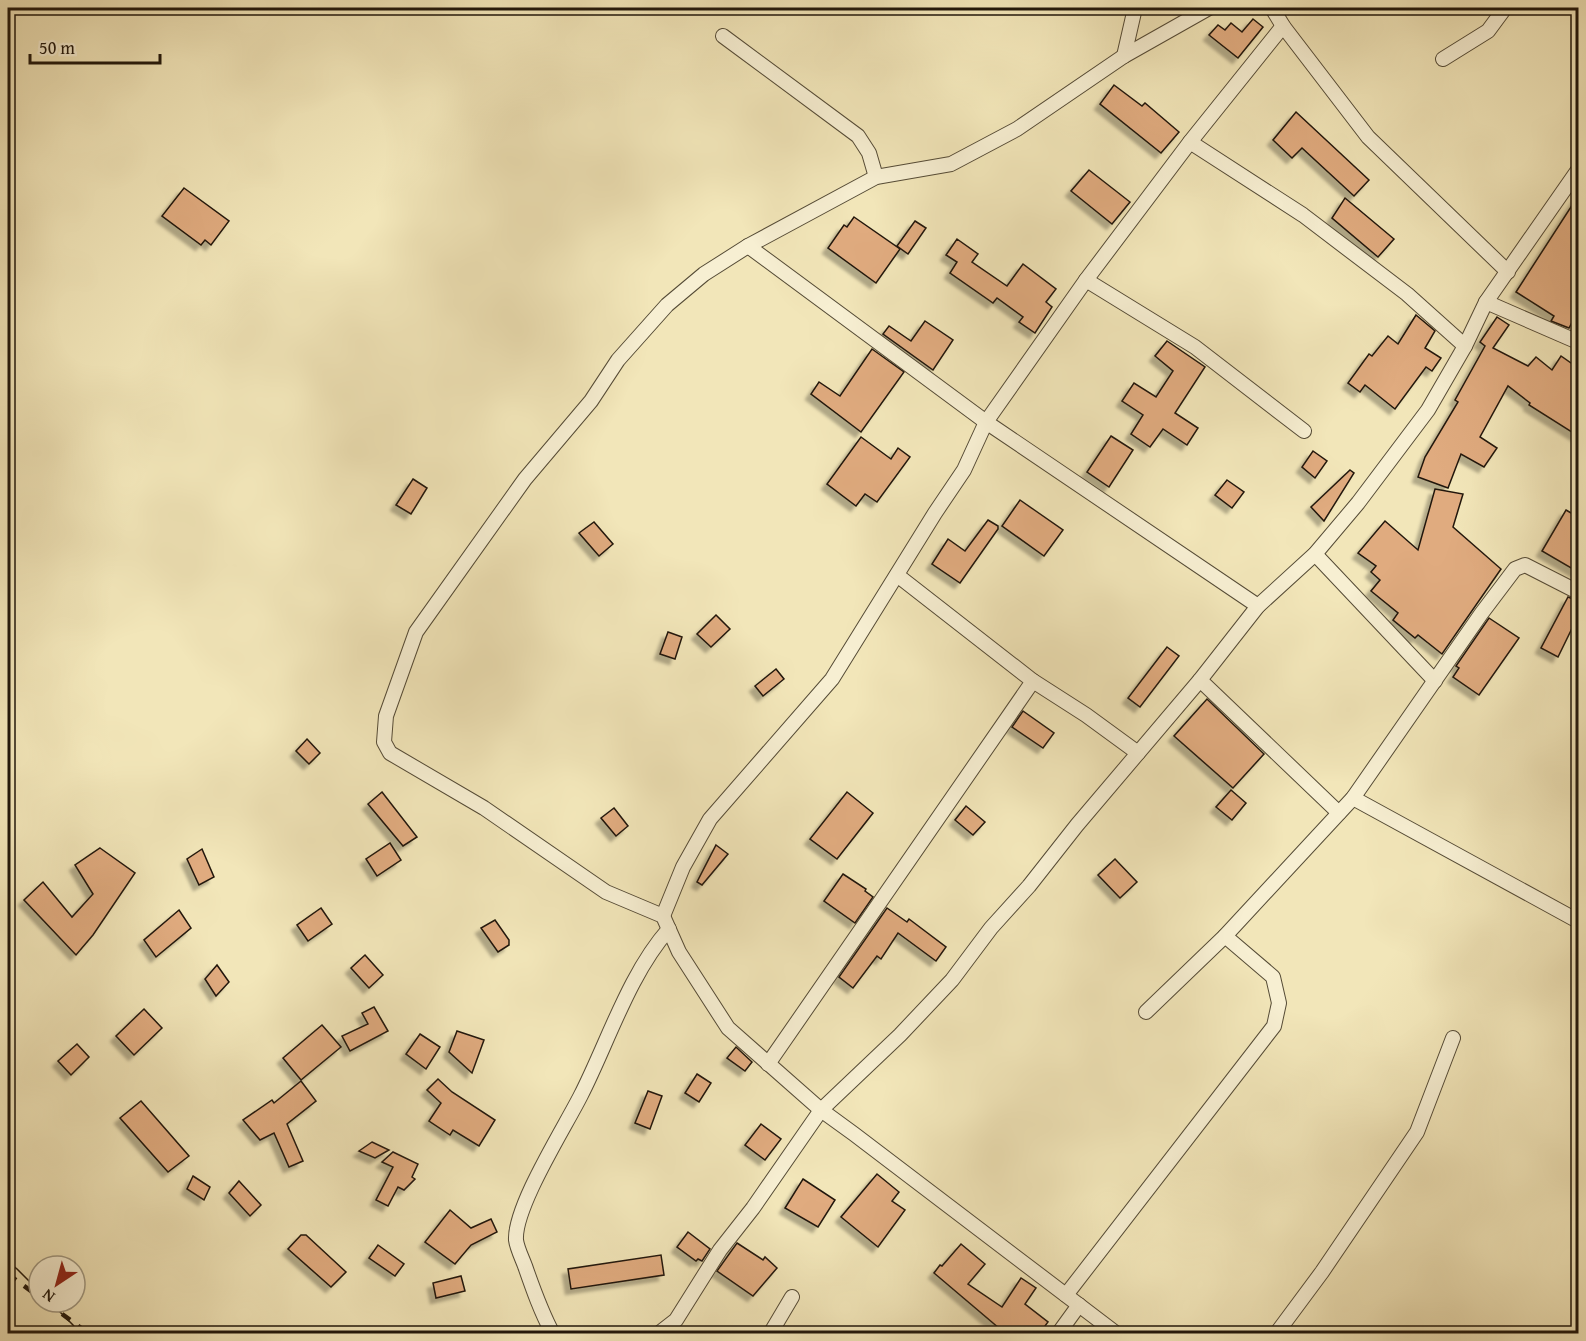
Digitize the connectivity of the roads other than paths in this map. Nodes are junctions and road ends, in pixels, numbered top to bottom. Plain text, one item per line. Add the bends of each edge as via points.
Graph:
1 (1135, 8) edge
2 (1209, 8) edge
3 (1272, 8) edge
4 (1505, 8) edge
5 (1283, 26) junction
6 (723, 36) dead end
7 (1124, 56) junction
8 (1443, 59) dead end
9 (1190, 142) junction
10 (1578, 170) edge
11 (876, 177) junction
12 (748, 246) junction
13 (1508, 272) junction
14 (1086, 280) junction
15 (1486, 302) junction
16 (1578, 342) edge
17 (1465, 346) junction
18 (986, 422) junction
19 (1304, 431) dead end
20 (1315, 554) junction
21 (897, 575) junction
22 (1578, 592) edge
23 (1258, 606) junction
24 (1200, 680) junction
25 (1033, 681) junction
26 (1434, 681) junction
27 (1138, 753) junction
28 (1353, 798) junction
29 (1339, 813) junction
30 (663, 916) junction
31 (1578, 921) edge
32 (669, 930) junction
33 (1225, 936) junction
34 (1146, 1012) dead end
35 (1454, 1038) dead end
36 (768, 1064) junction
37 (821, 1110) junction
38 (8, 1278) edge
39 (1066, 1294) junction
40 (792, 1297) dead end
41 (1079, 1305) junction
42 (8, 1310) edge
43 (31, 1334) edge
44 (64, 1334) edge
45 (553, 1334) edge
46 (658, 1334) edge
47 (770, 1334) edge
48 (1058, 1334) edge
49 (1116, 1334) edge
50 (1276, 1334) edge

1 - 7 street
2 - 7 street
3 - 5 street
4 - 8 street via 1488,31
5 - 9 street
5 - 13 street via 1368,137
6 - 11 street via 858,136 870,153
7 - 11 street via 1017,129 951,164
9 - 14 street
9 - 17 street via 1303,215 1407,294
10 - 13 street
11 - 12 street
12 - 18 street
12 - 30 street via 667,304 525,479 416,632 386,716 384,742 390,753 484,808 606,892
13 - 15 street
14 - 18 street
14 - 19 street via 1195,347
15 - 16 street
15 - 17 street
17 - 20 street via 1428,410
18 - 21 street via 964,470
18 - 23 street
20 - 23 street
20 - 26 street
21 - 25 street
21 - 30 street via 832,679 710,819 683,867
22 - 26 street via 1525,565 1515,569
23 - 24 street
24 - 27 street
24 - 29 street
25 - 27 street
25 - 36 street
26 - 28 street
27 - 37 street via 952,980
28 - 29 street
28 - 31 street
29 - 33 street
30 - 32 street
32 - 36 street via 728,1028
32 - 45 street via 625,998 517,1223 516,1242
33 - 34 street
33 - 39 street via 1273,977 1279,1003 1274,1026
35 - 50 street via 1417,1132 1323,1272
36 - 37 street
37 - 39 street
37 - 46 street via 720,1250 676,1320
38 - 44 highway
39 - 41 street
40 - 47 street
41 - 48 street
41 - 49 street
42 - 43 highway

